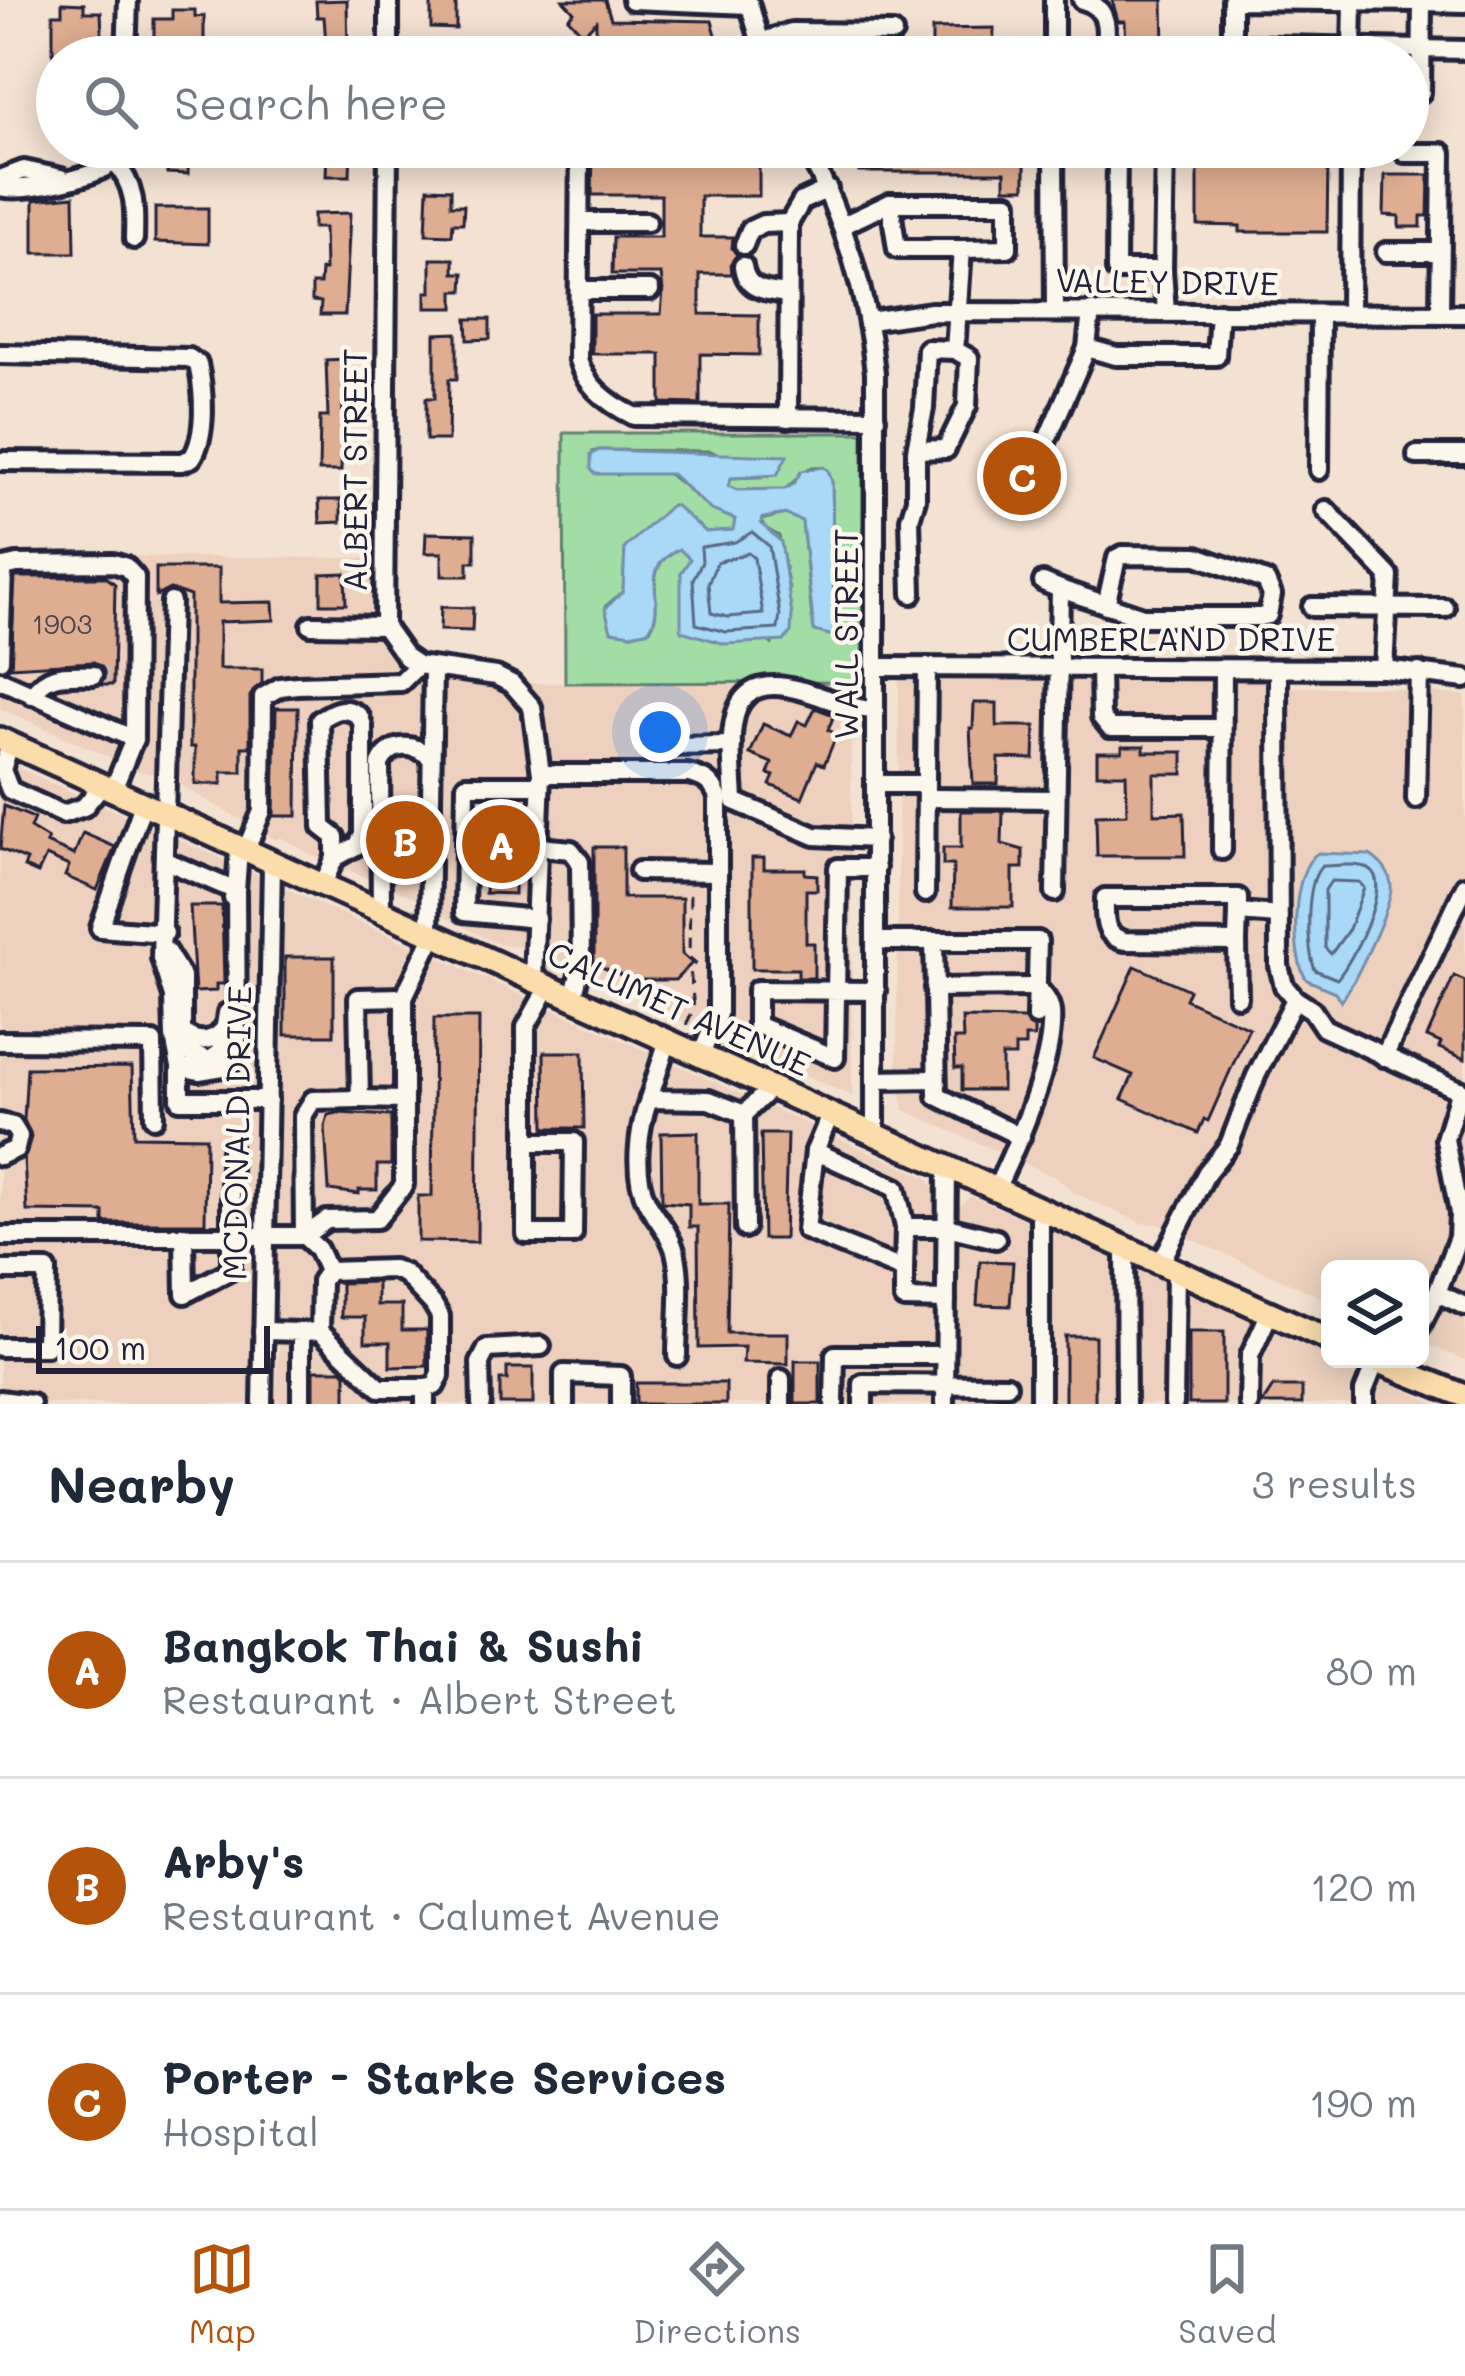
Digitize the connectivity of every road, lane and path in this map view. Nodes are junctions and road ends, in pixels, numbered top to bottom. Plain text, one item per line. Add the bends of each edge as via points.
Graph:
1 (128, 0) edge
2 (389, 0) edge
3 (632, 0) edge
4 (1054, 0) edge
5 (1082, 0) edge
6 (675, 1) edge
7 (748, 2) edge
8 (1353, 2) edge
9 (1422, 2) edge
10 (1465, 3) edge
11 (893, 33) dead end
12 (127, 36) edge
13 (389, 36) edge
14 (758, 36) edge
15 (785, 36) edge
16 (1054, 36) edge
17 (1104, 36) edge
18 (1232, 36) edge
19 (1352, 36) edge
20 (1421, 36) edge
21 (1429, 47) edge
22 (1465, 50) edge
23 (1429, 153) edge
24 (95, 168) edge
25 (124, 168) edge
26 (388, 168) edge
27 (580, 168) edge
28 (817, 168) edge
29 (1054, 168) edge
30 (1117, 168) edge
31 (1165, 168) edge
32 (1351, 168) edge
33 (0, 183) edge
34 (828, 189) junction
35 (890, 203) junction
36 (580, 222) junction
37 (647, 222) dead end
38 (789, 224) junction
39 (842, 225) junction
40 (134, 238) dead end
41 (744, 245) dead end
42 (962, 249) junction
43 (1386, 252) dead end
44 (1440, 252) junction
45 (743, 266) dead end
46 (1163, 270) junction
47 (579, 290) junction
48 (650, 290) dead end
49 (788, 294) junction
50 (1055, 310) junction
51 (1091, 311) junction
52 (957, 312) junction
53 (1166, 312) junction
54 (1219, 312) junction
55 (1320, 314) junction
56 (1350, 314) junction
57 (1440, 314) junction
58 (1465, 314) edge
59 (870, 321) junction
60 (1087, 348) junction
61 (955, 350) junction
62 (0, 354) edge
63 (788, 418) junction
64 (876, 418) junction
65 (916, 450) junction
66 (1042, 451) dead end
67 (1417, 455) dead end
68 (1465, 455) edge
69 (0, 461) edge
70 (1319, 470) dead end
71 (1326, 511) dead end
72 (910, 518) junction
73 (876, 519) junction
74 (1, 568) edge
75 (912, 594) dead end
76 (171, 602) dead end
77 (1106, 605) junction
78 (1312, 607) dead end
79 (1388, 608) junction
80 (1445, 608) dead end
81 (310, 625) dead end
82 (384, 626) junction
83 (0, 660) edge
84 (426, 667) junction
85 (876, 667) junction
86 (927, 667) junction
87 (1057, 669) junction
88 (1100, 670) junction
89 (1278, 670) junction
90 (1384, 670) junction
91 (1223, 671) junction
92 (1419, 672) junction
93 (93, 675) tunnel mouth
94 (113, 675) tunnel mouth
95 (1465, 679) edge
96 (0, 680) edge
97 (135, 684) junction
98 (32, 695) junction
99 (875, 710) junction
100 (1222, 728) junction
101 (134, 739) junction
102 (5, 741) edge
103 (732, 745) junction
104 (664, 746) dead end
105 (430, 758) junction
106 (541, 780) junction
107 (876, 784) junction
108 (107, 788) junction
109 (926, 791) junction
110 (1056, 799) junction
111 (1416, 799) dead end
112 (143, 804) junction
113 (167, 815) junction
114 (876, 839) junction
115 (539, 847) junction
116 (242, 850) junction
117 (1222, 850) dead end
118 (335, 858) junction
119 (166, 861) junction
120 (272, 864) junction
121 (876, 868) junction
122 (639, 871) dead end
123 (718, 872) junction
124 (690, 885) dead end
125 (322, 886) junction
126 (1465, 886) edge
127 (236, 892) junction
128 (1055, 892) dead end
129 (925, 893) dead end
130 (381, 912) junction
131 (1238, 912) junction
132 (1278, 915) junction
133 (536, 920) junction
134 (431, 935) junction
135 (165, 937) junction
136 (876, 940) junction
137 (934, 941) junction
138 (1237, 942) junction
139 (540, 984) junction
140 (1036, 987) junction
141 (934, 988) junction
142 (836, 990) junction
143 (876, 991) junction
144 (404, 997) junction
145 (1238, 998) dead end
146 (573, 999) junction
147 (1295, 999) junction
148 (677, 1032) junction
149 (181, 1039) junction
150 (0, 1042) edge
151 (269, 1053) junction
152 (237, 1054) junction
153 (701, 1055) junction
154 (1384, 1057) junction
155 (180, 1066) junction
156 (935, 1079) junction
157 (876, 1080) junction
158 (772, 1087) junction
159 (1036, 1090) junction
160 (1462, 1092) edge
161 (649, 1099) junction
162 (268, 1100) junction
163 (359, 1100) junction
164 (403, 1100) junction
165 (744, 1114) junction
166 (831, 1114) junction
167 (154, 1118) dead end
168 (0, 1123) edge
169 (875, 1134) junction
170 (1021, 1137) junction
171 (526, 1142) junction
172 (231, 1150) dead end
173 (815, 1151) junction
174 (0, 1156) edge
175 (947, 1166) junction
176 (996, 1189) junction
177 (1040, 1209) junction
178 (905, 1227) junction
179 (947, 1227) junction
180 (745, 1228) dead end
181 (184, 1235) junction
182 (231, 1235) junction
183 (265, 1235) junction
184 (0, 1236) edge
185 (304, 1236) junction
186 (996, 1239) dead end
187 (1125, 1246) junction
188 (1169, 1265) junction
189 (0, 1270) edge
190 (904, 1270) junction
191 (328, 1271) junction
192 (1438, 1293) junction
193 (946, 1300) junction
194 (1465, 1306) edge
195 (1429, 1310) edge
196 (1270, 1312) junction
197 (263, 1331) junction
198 (310, 1332) junction
199 (1321, 1336) edge
200 (541, 1346) dead end
201 (0, 1348) edge
202 (945, 1355) junction
203 (677, 1356) dead end
204 (1371, 1368) edge
205 (1409, 1368) edge
206 (781, 1379) dead end
207 (1006, 1385) dead end
208 (945, 1395) edge
209 (425, 1396) edge
210 (1465, 1396) edge
211 (0, 1400) edge
212 (565, 1403) edge
213 (31, 1404) edge
214 (262, 1404) edge
215 (301, 1404) edge
216 (481, 1404) edge
217 (622, 1404) edge
218 (781, 1404) edge
219 (834, 1404) edge
220 (863, 1404) edge
221 (1040, 1404) edge
222 (1126, 1404) edge
223 (1174, 1404) edge
224 (1249, 1404) edge
225 (1364, 1404) edge

1 - 12 street
2 - 13 street
3 - 6 street
4 - 16 street
5 - 17 street via 1104,15
6 - 7 street
7 - 14 street
8 - 9 street
8 - 18 street via 1232,1
8 - 19 street
9 - 10 street
9 - 20 street
11 - 15 street
21 - 22 street
23 - 44 street via 1442,153
24 - 33 street via 24,191
25 - 40 street
26 - 82 street, ALBERT STREET
27 - 36 street
28 - 34 street, WALL STREET
29 - 50 street
30 - 46 street via 1116,270
31 - 46 street
32 - 56 street
34 - 38 street via 802,201
34 - 39 street, WALL STREET
35 - 39 street
35 - 42 street via 897,249
35 - 42 street via 1008,203 1008,248
36 - 37 street
36 - 47 street
38 - 41 street via 750,230
38 - 49 street
39 - 59 street, WALL STREET
42 - 52 street
43 - 44 street
44 - 57 street
45 - 49 street via 754,288
46 - 53 street
47 - 48 street
47 - 63 street via 581,371 614,406 634,416
49 - 63 street
50 - 51 street, VALLEY DRIVE
50 - 52 street, VALLEY DRIVE
51 - 53 street, VALLEY DRIVE
51 - 60 street
52 - 59 street, VALLEY DRIVE
52 - 61 street
53 - 54 street, VALLEY DRIVE
54 - 55 street, VALLEY DRIVE
54 - 60 street via 1216,356 1116,356
55 - 56 street, VALLEY DRIVE
55 - 70 street
56 - 57 street, VALLEY DRIVE
57 - 58 street, VALLEY DRIVE
59 - 64 street, WALL STREET
60 - 66 street
61 - 65 street via 927,349
61 - 65 street via 969,358 967,406 946,449
62 - 69 street via 189,358 201,378 192,458
63 - 64 street
64 - 73 street, WALL STREET
65 - 72 street
67 - 68 street
71 - 79 street via 1384,566
72 - 73 street
72 - 75 street
73 - 85 street, WALL STREET
74 - 83 street
74 - 97 street via 126,567 135,578
76 - 113 street
77 - 77 street via 1143,616 1259,617 1268,615 1272,596 1266,581 1197,556 1124,554 1112,568
77 - 87 street via 1052,586
78 - 79 street
79 - 80 street
79 - 90 street
81 - 82 street
82 - 84 street, ALBERT STREET via 406,656
84 - 105 street
84 - 106 street via 496,676 524,695 537,722
84 - 116 street via 401,682 280,687 263,697 262,811
85 - 86 street, CUMBERLAND DRIVE
85 - 99 street, WALL STREET
86 - 87 street, CUMBERLAND DRIVE
86 - 109 street
87 - 88 street, CUMBERLAND DRIVE
87 - 110 street
88 - 91 street, CUMBERLAND DRIVE
88 - 100 street via 1101,717 1110,728
89 - 90 street, CUMBERLAND DRIVE
89 - 91 street, CUMBERLAND DRIVE
89 - 132 street
90 - 92 street, CUMBERLAND DRIVE
91 - 100 street
92 - 95 street, CUMBERLAND DRIVE
92 - 111 street
93 - 98 street via 52,675
94 - 97 street
96 - 98 street
97 - 101 street
98 - 101 street
99 - 103 street via 768,688 735,707
99 - 107 street, WALL STREET
100 - 117 street
101 - 108 street
102 - 108 main road, CALUMET AVENUE
102 - 108 street via 10,790 63,814
103 - 104 street
103 - 114 street via 734,801 815,836
105 - 130 street via 417,747 398,747 380,764
105 - 134 street
106 - 115 street
106 - 123 street via 708,780 718,797
106 - 133 street via 466,784 464,912
107 - 109 street
107 - 114 street, WALL STREET
108 - 112 main road, CALUMET AVENUE
109 - 110 street
109 - 129 street
110 - 128 street
112 - 113 main road, CALUMET AVENUE
112 - 135 street via 100,928
113 - 116 main road, CALUMET AVENUE
113 - 119 street
114 - 121 street, WALL STREET
115 - 133 street
115 - 146 street via 572,850 580,862 581,966
116 - 120 main road, CALUMET AVENUE
116 - 127 street
118 - 118 street via 363,834 363,726 347,710 320,720 322,827 335,837
118 - 125 street
119 - 127 street
119 - 135 street
120 - 125 main road, CALUMET AVENUE
120 - 151 street, MCDONALD DRIVE
121 - 136 street, WALL STREET
121 - 142 street via 838,868
122 - 123 street
123 - 153 street via 718,1014
124 - 148 path via 694,1009
125 - 130 main road, CALUMET AVENUE
126 - 154 street
127 - 149 street via 227,909 227,1024 206,1040
127 - 152 street
130 - 134 main road, CALUMET AVENUE
131 - 132 street
131 - 138 street
131 - 138 street via 1238,898 1105,898 1116,939
132 - 147 street via 1281,980
133 - 139 street
134 - 139 main road, CALUMET AVENUE
134 - 144 street
135 - 149 street via 161,958
136 - 137 street
136 - 143 street, WALL STREET
137 - 140 street via 1038,941
137 - 141 street
138 - 145 street
139 - 146 main road, CALUMET AVENUE
139 - 171 street via 526,1027
140 - 141 street
140 - 159 street
140 - 159 street via 1051,1011
141 - 156 street
142 - 142 street via 758,990 757,1025 835,1058
142 - 143 street
143 - 157 street, WALL STREET
144 - 163 street via 358,998
144 - 164 street
146 - 148 main road, CALUMET AVENUE
147 - 154 street via 1324,1028
147 - 188 street
148 - 153 main road, CALUMET AVENUE
148 - 161 street
149 - 155 street
150 - 167 street via 153,1042
151 - 152 street
151 - 162 street, MCDONALD DRIVE
152 - 155 street via 217,1070
153 - 158 main road, CALUMET AVENUE
154 - 160 street
155 - 162 street via 180,1100
156 - 157 street
156 - 170 street via 937,1096
157 - 169 street, WALL STREET
158 - 165 street
158 - 166 main road, CALUMET AVENUE
159 - 170 street
160 - 192 street via 1445,1139 1458,1237
161 - 165 street via 709,1100
161 - 203 street via 641,1120 643,1195 676,1255
162 - 183 street, MCDONALD DRIVE
163 - 164 street
163 - 185 street via 306,1106
164 - 185 street via 404,1185 377,1219 327,1220
165 - 180 street
166 - 169 main road, CALUMET AVENUE
166 - 173 street
168 - 174 street via 19,1136 16,1149
169 - 175 main road, CALUMET AVENUE
170 - 176 street
171 - 171 street via 526,1234 573,1234 574,1142
172 - 182 street
173 - 178 street via 896,1188
173 - 190 street via 806,1230
175 - 176 main road, CALUMET AVENUE
175 - 179 street
176 - 177 main road, CALUMET AVENUE
177 - 187 main road, CALUMET AVENUE
177 - 221 street
178 - 179 street
178 - 190 street
179 - 186 street
179 - 193 street
181 - 182 street
181 - 182 street via 184,1294 231,1270
181 - 184 street
182 - 183 street
183 - 185 street
183 - 197 street, MCDONALD DRIVE
185 - 191 street
187 - 188 main road, CALUMET AVENUE
187 - 222 street
188 - 196 main road, CALUMET AVENUE
188 - 223 street
189 - 201 street via 47,1270 46,1347
190 - 193 street via 904,1299
191 - 198 street
191 - 209 street via 393,1269 434,1304 440,1376
192 - 194 street
192 - 195 street
193 - 202 street
196 - 199 main road, CALUMET AVENUE
196 - 224 street via 1250,1356
197 - 198 street
197 - 214 street, MCDONALD DRIVE
198 - 209 street via 380,1388
198 - 215 street
200 - 216 street via 487,1348
202 - 208 street
202 - 219 street via 835,1354
204 - 225 street
205 - 210 main road
206 - 218 street
207 - 208 street
208 - 220 street via 863,1384
211 - 213 street
212 - 217 street via 564,1374 621,1376

